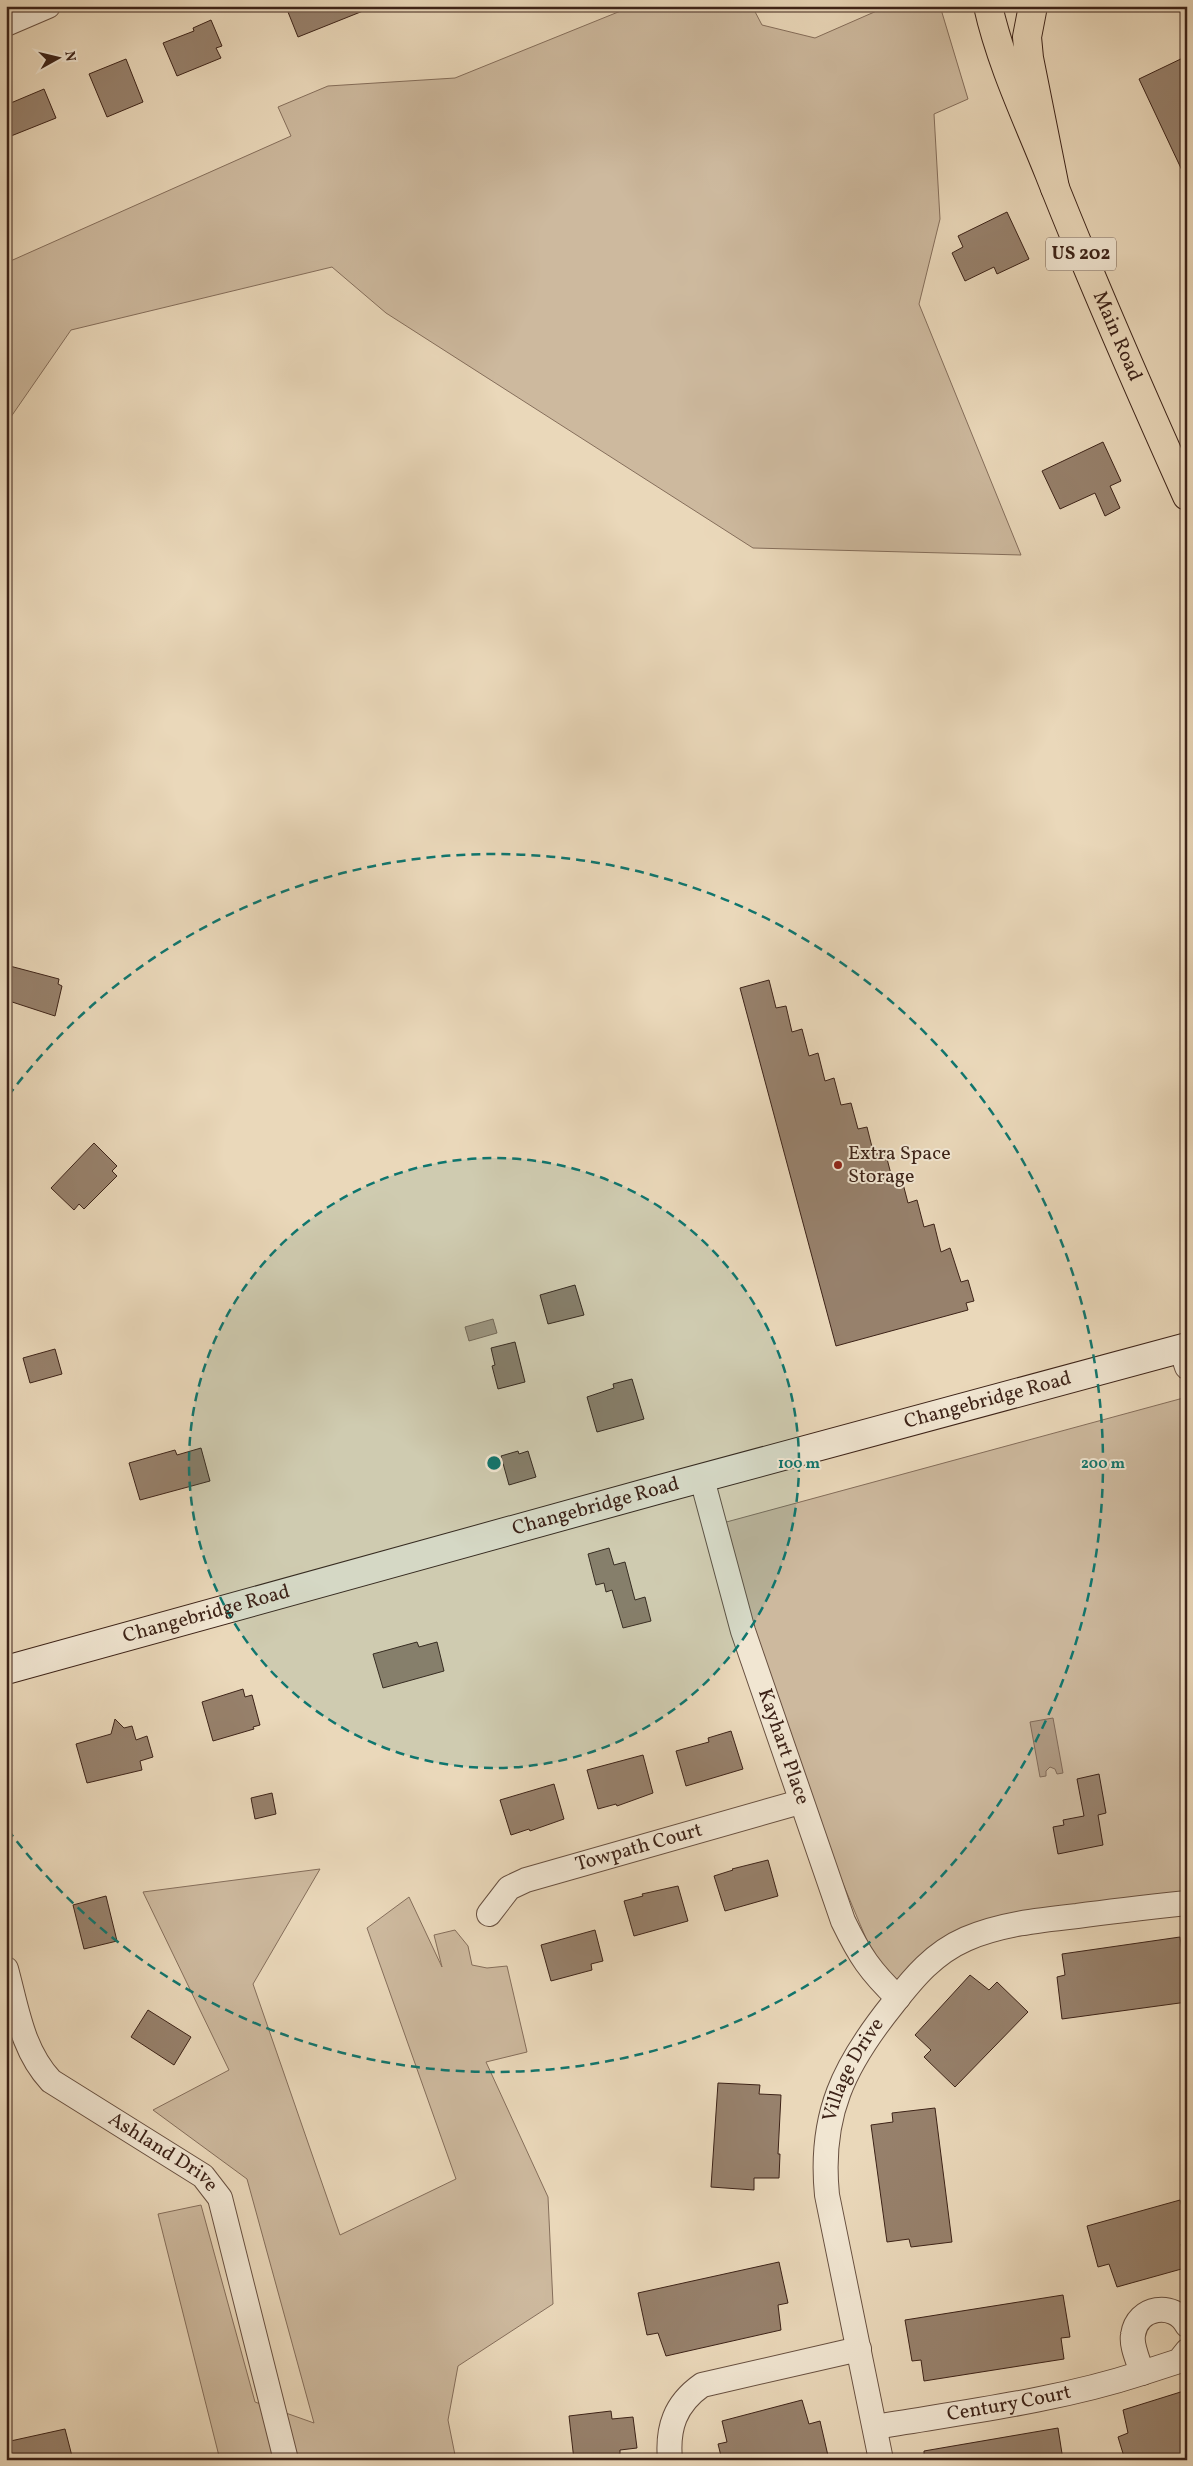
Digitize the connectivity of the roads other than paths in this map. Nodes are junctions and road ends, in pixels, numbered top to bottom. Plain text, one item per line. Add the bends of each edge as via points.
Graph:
1 (48, 6) edge
2 (988, 6) edge
3 (1033, 6) edge
4 (6, 24) edge
5 (1055, 188) junction
6 (1187, 496) edge
7 (1185, 1355) edge
8 (702, 1478) junction
9 (6, 1670) edge
10 (800, 1802) junction
11 (1187, 1903) edge
12 (489, 1914) dead end
13 (6, 1969) edge
14 (898, 1998) junction
15 (1187, 2325) edge
16 (859, 2349) junction
17 (1187, 2351) edge
18 (1142, 2373) junction
19 (875, 2427) junction
20 (286, 2460) edge
21 (670, 2460) edge
22 (882, 2460) edge

1 - 4 street
2 - 5 main road, Main Road / US 202 via 1002,54
3 - 5 main road via 1027,37 1028,58
5 - 6 main road, Main Road / US 202
7 - 8 main road, Changebridge Road
8 - 9 main road, Changebridge Road
8 - 10 street, Kayhart Place via 742,1631
10 - 12 street, Towpath Court via 526,1880 509,1888
10 - 14 street, Kayhart Place via 843,1921 857,1950 872,1972
11 - 14 street, Village Drive via 1030,1922 978,1935 941,1953 919,1971
13 - 20 street, Ashland Drive via 27,2047 51,2081 203,2176 220,2198
14 - 16 street, Village Drive via 856,2056 841,2086 826,2140 827,2195
15 - 18 street via 1182,2317 1168,2309 1152,2310 1138,2320 1133,2335
16 - 19 street, Village Drive
16 - 21 street via 702,2385 686,2398 674,2416 670,2429
17 - 18 street, Century Court via 1179,2361
18 - 19 street, Century Court via 1059,2395
19 - 22 street, Village Drive

